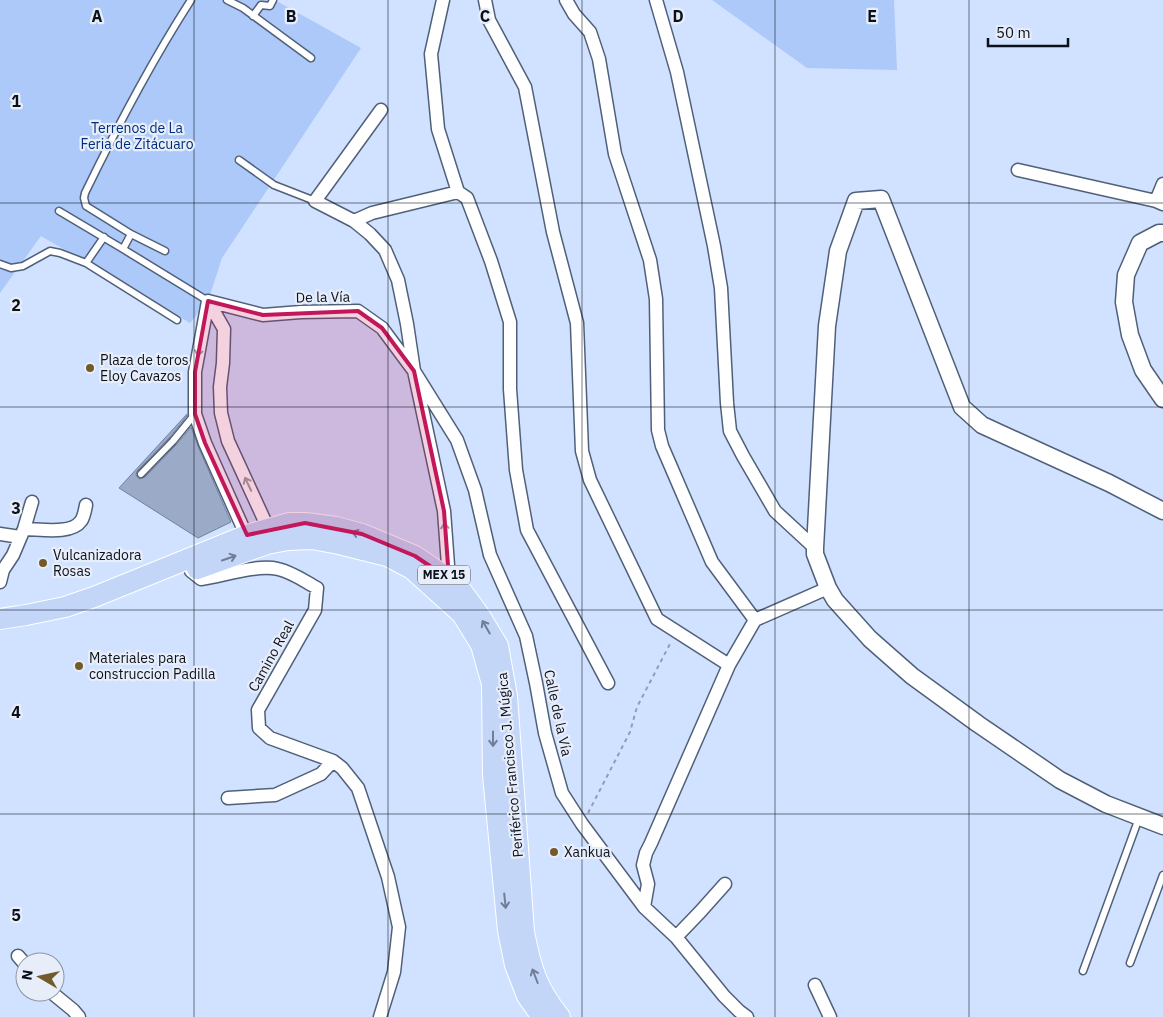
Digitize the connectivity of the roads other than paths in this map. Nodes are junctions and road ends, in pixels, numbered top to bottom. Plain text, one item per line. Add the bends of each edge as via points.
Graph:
1 (191, 0) edge
2 (227, 0) edge
3 (280, 0) edge
4 (443, 0) edge
5 (485, 0) edge
6 (566, 0) edge
7 (656, 0) edge
8 (271, 3) edge
9 (253, 16) junction
10 (311, 58) dead end
11 (381, 110) dead end
12 (239, 160) dead end
13 (1018, 170) dead end
14 (1163, 184) edge
15 (458, 192) junction
16 (315, 201) junction
17 (1160, 202) edge
18 (59, 211) dead end
19 (354, 221) junction
20 (1163, 233) edge
21 (131, 234) junction
22 (104, 237) junction
23 (124, 249) junction
24 (165, 251) dead end
25 (86, 263) junction
26 (0, 264) edge
27 (208, 301) junction
28 (177, 320) dead end
29 (414, 371) junction
30 (1163, 399) edge
31 (195, 414) junction
32 (141, 474) dead end
33 (32, 502) dead end
34 (86, 505) dead end
35 (1163, 511) edge
36 (268, 528) junction
37 (22, 533) junction
38 (0, 534) edge
39 (247, 535) junction
40 (815, 548) junction
41 (191, 571) junction
42 (449, 579) junction
43 (0, 582) edge
44 (828, 588) junction
45 (0, 619) edge
46 (755, 620) junction
47 (0, 631) edge
48 (729, 665) junction
49 (608, 683) dead end
50 (334, 761) junction
51 (228, 798) dead end
52 (1140, 817) junction
53 (1163, 826) edge
54 (1163, 875) edge
55 (725, 884) dead end
56 (644, 907) junction
57 (676, 936) junction
58 (1130, 963) dead end
59 (1083, 971) dead end
60 (815, 985) dead end
61 (63, 1002) edge
62 (79, 1017) edge
63 (380, 1017) edge
64 (542, 1017) edge
65 (560, 1017) edge
66 (747, 1017) edge
67 (830, 1017) edge

1 - 21 lane via 168,35 85,193 86,206
2 - 9 lane
3 - 8 lane
4 - 15 street via 431,54 438,129
5 - 48 street via 489,20 525,87 553,232 577,323 582,451 590,480 657,619
6 - 46 street via 590,32 599,59 615,154 650,260 656,299 658,430 662,446 712,562
7 - 40 street via 677,72 714,246 721,288 730,432 775,511
8 - 9 lane via 261,5
9 - 10 lane
11 - 16 street
12 - 16 lane via 274,185
13 - 17 street
14 - 17 street
15 - 19 street via 372,213
15 - 49 street via 467,198 510,322 510,389 516,470 527,530
16 - 19 street
18 - 22 lane
19 - 29 street via 384,250 398,280
20 - 30 street via 1140,243 1126,275 1124,302 1130,336 1143,370
21 - 23 lane
21 - 24 lane
22 - 23 lane
22 - 25 lane
23 - 27 lane
25 - 26 lane via 50,251 23,266 11,268
25 - 28 lane
27 - 29 street, De la Vía via 263,315 358,311 382,328
27 -> 31 street via 195,372
36 -> 27 street via 228,441 221,413 220,386 224,329
42 -> 29 street via 444,512
29 - 56 street, Calle de la Vía via 458,440 490,555 526,636 545,733 562,793
31 - 32 lane
31 - 39 street
33 - 37 street
34 - 37 street via 83,519 76,527
35 - 40 street via 982,425 962,408 881,199 856,201 838,251 827,326
36 - 39 main road, Periférico Francisco J. Múgica / MEX 15
42 -> 36 main road, Periférico Francisco J. Múgica / MEX 15 via 414,556 362,534 304,523
37 - 38 street
37 - 43 street
39 - 45 main road, Periférico Francisco J. Múgica / MEX 15 via 65,607
40 - 44 street
41 - 47 main road, Periférico Francisco J. Múgica / MEX 15 via 70,616
41 - 50 street, Camino Real via 201,579 264,567 278,568 317,588 315,610 258,710 259,728 270,738
41 -> 64 main road, Periférico Francisco J. Múgica / MEX 15 via 267,544 312,539 387,556 412,569 462,614 481,645 492,684 493,774 508,931 515,965 527,996
65 -> 42 main road, Periférico Francisco J. Múgica / MEX 15 via 540,987 530,962 524,932 507,696 498,646 461,590
44 - 46 street
44 - 52 street via 870,639 912,676 1060,780
46 - 48 street
48 - 56 street via 646,853 643,866 648,884
50 - 51 street via 321,774 275,795
50 - 63 street, Camino Real via 358,788 388,878 399,927 394,972
52 - 53 street
52 - 59 lane
54 - 58 lane
55 - 57 street
56 - 57 street, Calle de la Vía
57 - 66 street, Calle de la Vía via 724,996
60 - 67 street
61 - 62 street

